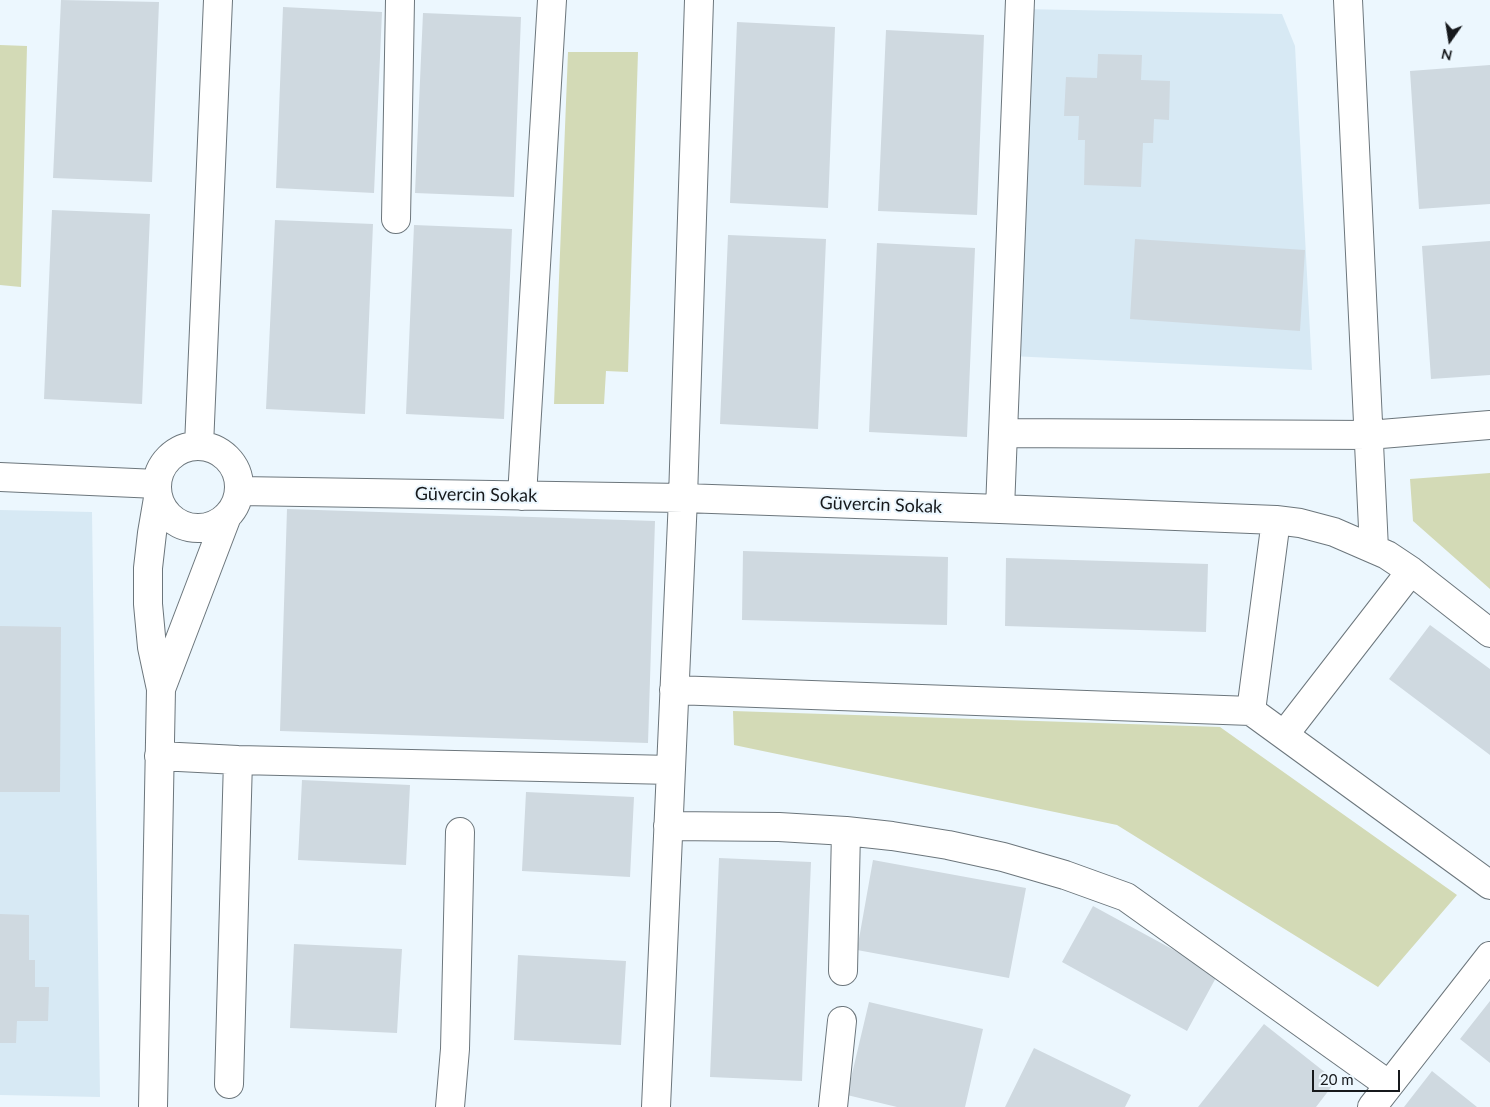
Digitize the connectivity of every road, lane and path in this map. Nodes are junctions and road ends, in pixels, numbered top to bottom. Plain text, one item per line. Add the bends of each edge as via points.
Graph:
1 (218, 0) edge
2 (400, 0) edge
3 (552, 0) edge
4 (699, 0) edge
5 (1020, 0) edge
6 (1348, 0) edge
7 (396, 218) dead end
8 (1490, 425) edge
9 (1002, 433) junction
10 (1369, 435) junction
11 (199, 446) junction
12 (0, 477) edge
13 (157, 491) junction
14 (239, 491) junction
15 (522, 496) junction
16 (683, 498) junction
17 (1000, 509) junction
18 (227, 516) junction
19 (1276, 520) junction
20 (1374, 549) junction
21 (1412, 571) junction
22 (1490, 634) edge
23 (161, 689) junction
24 (674, 690) junction
25 (1251, 711) junction
26 (1284, 735) junction
27 (159, 756) junction
28 (238, 760) junction
29 (671, 770) junction
30 (668, 826) junction
31 (846, 830) junction
32 (460, 832) dead end
33 (1490, 885) edge
34 (1490, 956) edge
35 (843, 971) dead end
36 (842, 1021) dead end
37 (229, 1084) dead end
38 (1389, 1084) junction
39 (153, 1107) edge
40 (450, 1107) edge
41 (656, 1107) edge
42 (833, 1107) edge
43 (1372, 1107) edge

1 - 11 street
2 - 7 street
3 - 15 street
4 - 16 street
5 - 9 street
6 - 10 street
8 - 10 street
9 - 10 street
9 - 17 street
10 - 20 street
11 - 13 street via 180,450 168,458 160,470
11 - 14 street via 221,454 232,463 238,476
12 - 13 street
13 - 18 street via 164,511 187,527 215,525
13 - 23 street via 148,568 148,604 152,647
14 - 15 street, Güvercin Sokak
14 - 18 street
15 - 16 street, Güvercin Sokak
16 - 17 street, Güvercin Sokak
16 - 24 street
17 - 19 street, Güvercin Sokak
18 - 23 street
19 - 20 street, Güvercin Sokak via 1334,532
19 - 25 street
20 - 21 street, Güvercin Sokak
21 - 22 street, Güvercin Sokak
21 - 26 street
23 - 27 street
24 - 25 street
24 - 29 street
25 - 26 street
26 - 33 street
27 - 28 street
27 - 39 street
28 - 29 street
28 - 37 street
29 - 30 street
30 - 31 street
30 - 41 street
31 - 35 street
31 - 38 street via 948,844 1003,857 1126,897
32 - 40 street via 455,1049
34 - 38 street
36 - 42 street
38 - 43 street

